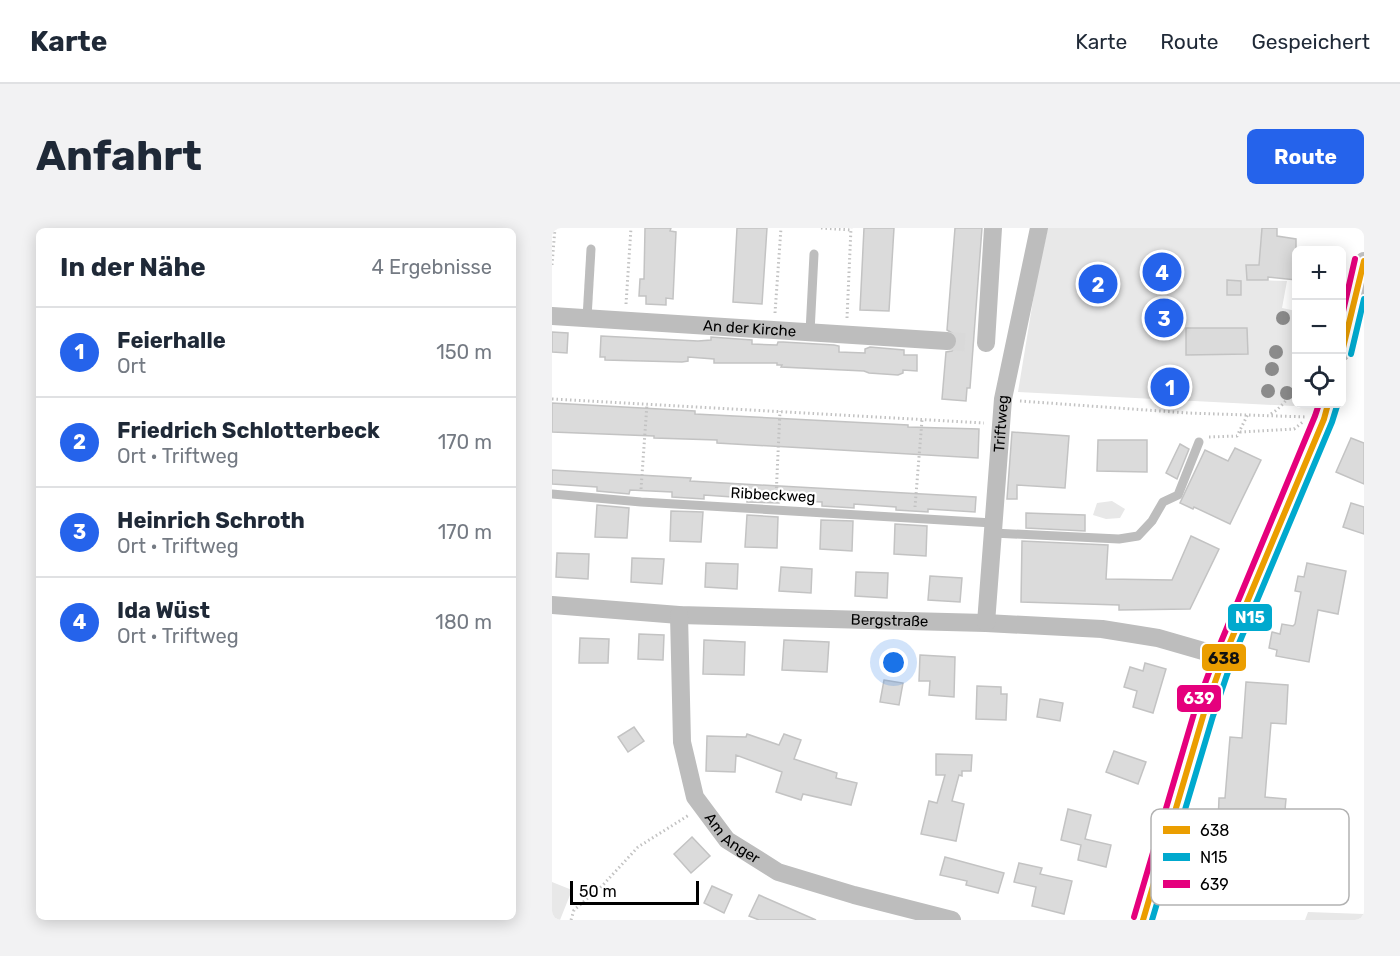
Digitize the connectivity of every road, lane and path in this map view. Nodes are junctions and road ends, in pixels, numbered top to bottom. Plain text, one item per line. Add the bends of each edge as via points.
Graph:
1 (555, 228) edge
2 (631, 228) edge
3 (781, 228) edge
4 (821, 228) edge
5 (993, 228) edge
6 (1039, 228) edge
7 (851, 229) edge
8 (591, 249) dead end
9 (814, 254) dead end
10 (1364, 261) edge
11 (552, 265) edge
12 (1358, 315) edge
13 (552, 316) edge
14 (586, 318) junction
15 (625, 321) junction
16 (774, 330) junction
17 (810, 332) junction
18 (846, 334) junction
19 (947, 341) tunnel mouth
20 (1346, 341) edge
21 (1013, 346) junction
22 (1292, 392) edge
23 (552, 399) edge
24 (1003, 399) junction
25 (647, 404) junction
26 (1327, 408) edge
27 (780, 411) junction
28 (1248, 414) junction
29 (1269, 415) junction
30 (922, 420) junction
31 (1001, 424) junction
32 (1240, 432) junction
33 (1199, 442) joint
34 (552, 494) edge
35 (640, 502) junction
36 (775, 510) junction
37 (915, 519) junction
38 (993, 528) junction
39 (552, 605) edge
40 (679, 615) junction
41 (986, 623) junction
42 (1224, 657) junction
43 (702, 806) junction
44 (1176, 809) edge
45 (1151, 893) edge
46 (571, 920) edge
47 (952, 920) edge
48 (1143, 920) edge

1 - 11 path
2 - 15 path
3 - 16 path
4 - 7 path
5 - 21 street via 980,343
6 - 21 street, Triftweg
7 - 18 path
8 - 14 lane
9 - 17 lane
10 - 12 street
12 - 20 street
13 - 14 street, An der Kirche
14 - 15 street, An der Kirche
15 - 16 street, An der Kirche
16 - 17 street, An der Kirche
17 - 18 street, An der Kirche
18 - 19 street, An der Kirche
21 - 24 street, Triftweg
22 - 29 path via 1283,405
23 - 25 path
24 - 28 path
24 - 31 street, Triftweg
25 - 27 path
25 - 35 path
26 - 42 street
27 - 30 path
27 - 36 path
28 - 29 path
28 - 32 path
29 - 32 path via 1310,417 1294,429
30 - 31 path
30 - 37 path
31 - 38 street, Triftweg
32 - 33 path via 1237,436 1203,437
33 - 38 lane, Ribbeckweg via 1178,495 1163,502 1138,536 1119,539
34 - 35 lane, Ribbeckweg
35 - 36 lane, Ribbeckweg
36 - 37 lane, Ribbeckweg
37 - 38 lane, Ribbeckweg
38 - 41 street, Triftweg
39 - 40 street, Bergstraße
40 - 41 street, Bergstraße
40 - 43 street, Am Anger via 682,742 695,797
41 - 42 street, Bergstraße via 1102,629 1158,638
42 - 44 street
43 - 46 path via 638,847 574,910
43 - 47 street, Am Anger via 727,840 778,872
45 - 48 street

